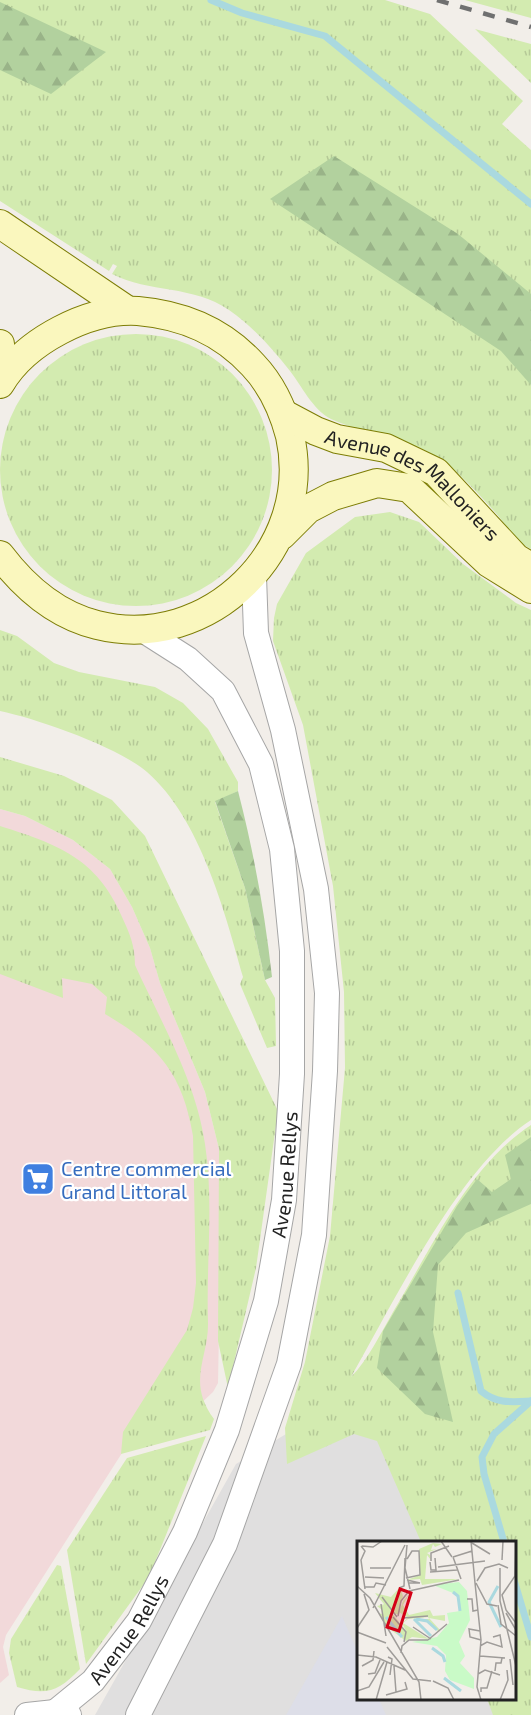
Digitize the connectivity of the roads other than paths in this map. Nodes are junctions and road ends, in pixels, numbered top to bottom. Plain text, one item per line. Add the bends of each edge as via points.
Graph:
1 (0, 224) edge
2 (128, 310) junction
3 (0, 344) edge
4 (1, 382) edge
5 (284, 414) junction
6 (279, 538) junction
7 (0, 555) edge
8 (531, 567) edge
9 (254, 576) junction
10 (11, 583) edge
11 (531, 589) edge
12 (141, 629) junction
13 (63, 1713) edge
14 (27, 1715) edge
15 (138, 1715) edge

1 - 2 main road
2 - 4 main road via 79,320 36,344
2 - 5 main road via 167,313 205,327 239,349 266,378
3 - 4 main road
5 - 6 main road via 294,455 292,498
5 - 8 main road, Avenue des Malloniers via 337,438 386,448 436,472 516,558
6 - 9 main road
6 - 11 main road, Avenue des Malloniers via 308,509 333,496 376,483 409,488 489,563
7 - 10 main road
9 - 12 main road via 222,604 183,622
9 - 15 street, Avenue Rellys via 256,633 283,730 316,889 327,993 314,1235 289,1364 225,1544
10 - 12 main road via 56,609 97,625
12 - 13 street, Avenue Rellys via 188,659 224,691 261,764 282,849 292,951 292,1074 284,1200 266,1301 226,1430 185,1532 139,1621
13 - 14 street

